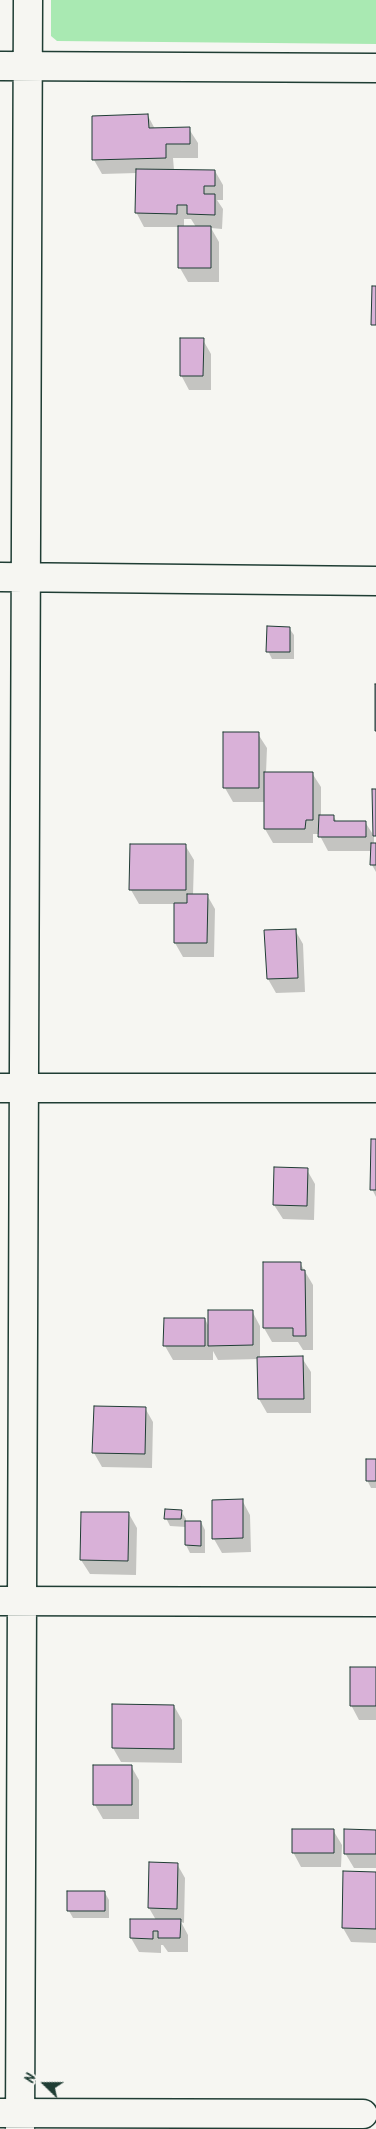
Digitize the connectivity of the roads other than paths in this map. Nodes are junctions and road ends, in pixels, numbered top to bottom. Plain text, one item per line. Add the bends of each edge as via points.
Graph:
1 (28, 0) edge
2 (0, 66) edge
3 (28, 66) junction
4 (376, 68) edge
5 (13, 578) edge
6 (376, 581) edge
7 (12, 1088) edge
8 (376, 1088) edge
9 (11, 1601) edge
10 (376, 1602) edge
11 (363, 2114) dead end
12 (13, 2118) edge

1 - 3 street
2 - 3 street
3 - 4 street
3 - 5 street
5 - 6 street
5 - 7 street
7 - 8 street
7 - 9 street
9 - 10 street
9 - 12 street
11 - 12 street

